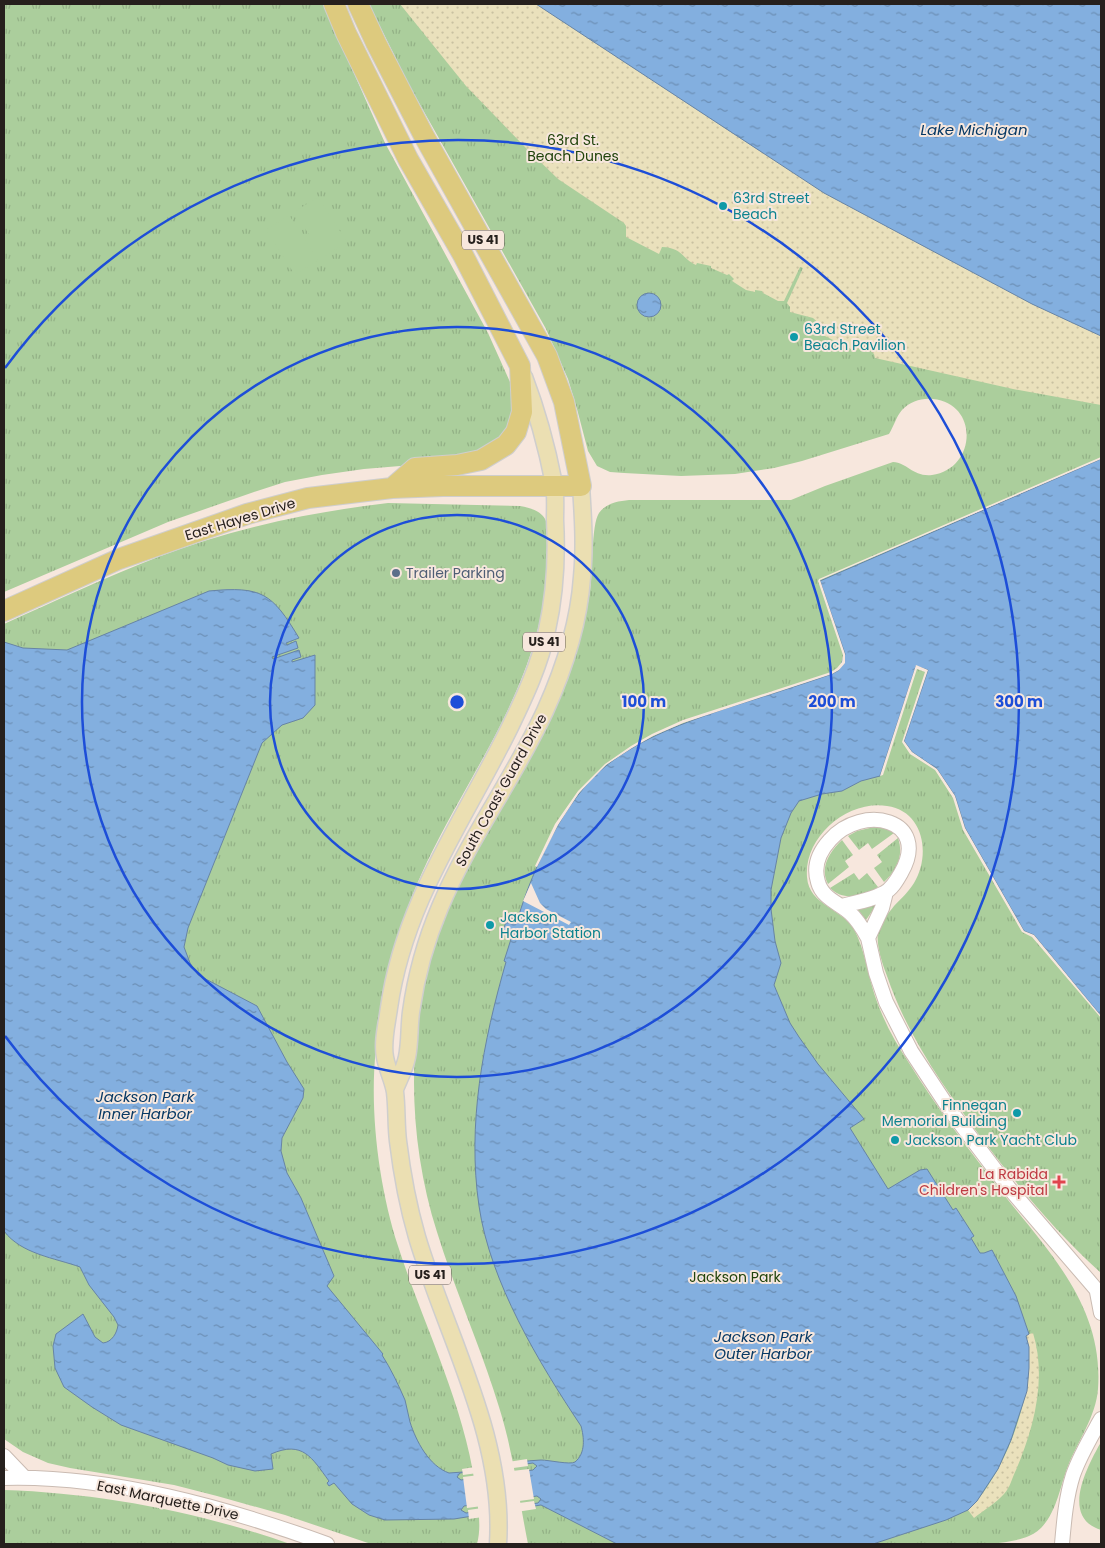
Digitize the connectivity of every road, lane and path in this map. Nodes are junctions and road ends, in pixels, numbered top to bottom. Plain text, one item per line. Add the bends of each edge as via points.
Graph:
1 (334, 4) edge
2 (358, 4) edge
3 (520, 366) junction
4 (554, 486) junction
5 (581, 486) junction
6 (392, 488) junction
7 (4, 611) edge
8 (886, 892) junction
9 (841, 906) junction
10 (868, 938) junction
11 (395, 1089) junction
12 (1099, 1293) edge
13 (1101, 1313) edge
14 (1101, 1419) edge
15 (4, 1456) edge
16 (4, 1478) edge
17 (24, 1478) junction
18 (327, 1544) edge
19 (498, 1544) edge
20 (1062, 1544) edge

1 - 3 highway, US 41 via 408,159
2 - 5 highway, US 41 via 424,136 547,356 564,402
3 - 4 main road, US 41 via 534,402
3 - 6 highway via 522,412 516,432 506,445 481,460 415,468
4 - 5 highway, East Hayes Drive
4 - 6 highway, East Hayes Drive
4 - 11 main road, South Coast Guard Drive / US 41 via 557,560 547,632 535,672 509,729 440,855 408,930 386,1030 384,1055
5 - 11 main road, South Coast Guard Drive / US 41 via 584,526 582,578 575,623 564,661 544,712 456,871 440,908 419,973 407,1058
6 - 7 highway, East Hayes Drive via 308,498 247,514 119,559
8 - 9 street
8 - 9 street via 905,866 907,841 902,829 886,821 858,822 833,837 816,864 820,888
8 - 10 street
9 - 10 street
10 - 12 street via 886,1002 910,1051 1009,1188
11 - 19 main road, South Coast Guard Drive / US 41 via 400,1156 410,1209 418,1241 470,1386 490,1456 500,1520
12 - 13 street
14 - 20 street via 1073,1475
15 - 17 street
16 - 17 street, East Marquette Drive
17 - 18 street, East Marquette Drive via 124,1488 177,1499 248,1517

